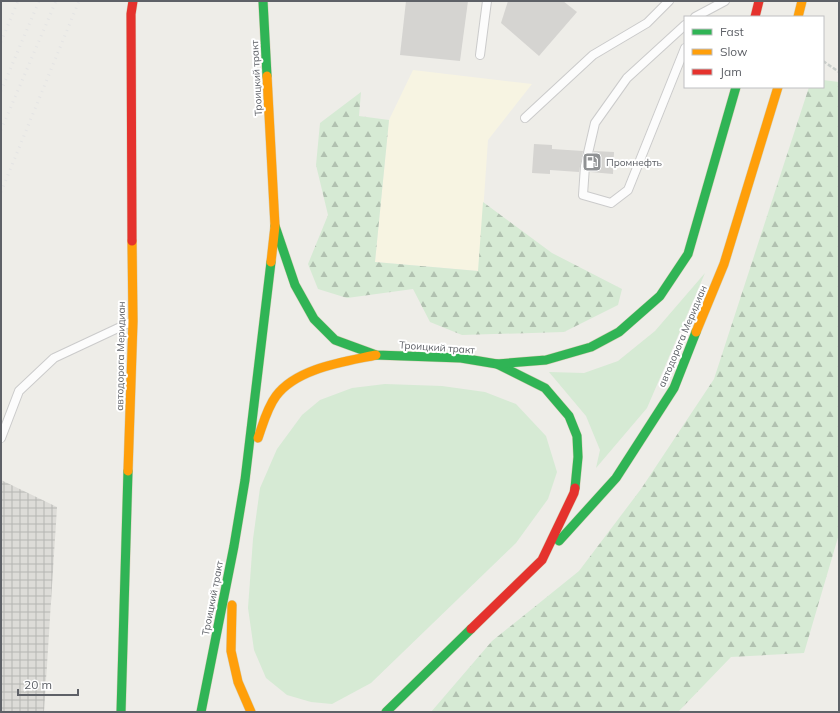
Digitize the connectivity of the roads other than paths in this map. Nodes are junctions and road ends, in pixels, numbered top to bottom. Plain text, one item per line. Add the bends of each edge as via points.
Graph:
1 (133, 1) edge
2 (263, 1) edge
3 (487, 1) edge
4 (669, 1) edge
5 (725, 1) edge
6 (759, 1) edge
7 (802, 1) edge
8 (697, 16) edge
9 (755, 16) edge
10 (798, 16) edge
11 (684, 26) edge
12 (684, 50) edge
13 (480, 55) dead end
14 (736, 88) edge
15 (778, 88) edge
16 (525, 118) dead end
17 (275, 226) junction
18 (133, 321) junction
19 (376, 355) junction
20 (497, 364) junction
21 (1, 438) edge
22 (245, 480) junction
23 (234, 546) junction
24 (542, 560) junction
25 (121, 712) edge
26 (201, 712) edge
27 (251, 712) edge
28 (386, 712) edge

1 - 18 main road, автодорога Меридиан
2 - 17 main road, Троицкий тракт
3 - 13 lane
4 - 16 lane via 647,23 593,55
5 - 8 lane
6 - 9 main road
7 - 10 main road
11 - 12 lane via 627,78 595,123 585,166 583,195 611,203 628,190
14 - 20 main road via 688,254 660,296 619,332 591,347 546,360
15 - 24 main road, автодорога Меридиан via 724,264 674,388 616,478
17 - 19 main road, Троицкий тракт via 295,286 314,319 335,340
17 - 22 main road, Троицкий тракт
18 - 21 lane via 54,358 19,392
18 - 25 main road, автодорога Меридиан
19 - 20 main road, Троицкий тракт via 461,358
19 - 22 main road via 321,368 295,378 277,395 265,417
20 - 24 main road, Троицкий тракт via 545,388 569,416 577,436 578,457 574,493
22 - 23 main road, Троицкий тракт
23 - 26 main road, Троицкий тракт
23 - 27 main road via 232,651 238,682
24 - 28 main road, Троицкий тракт

